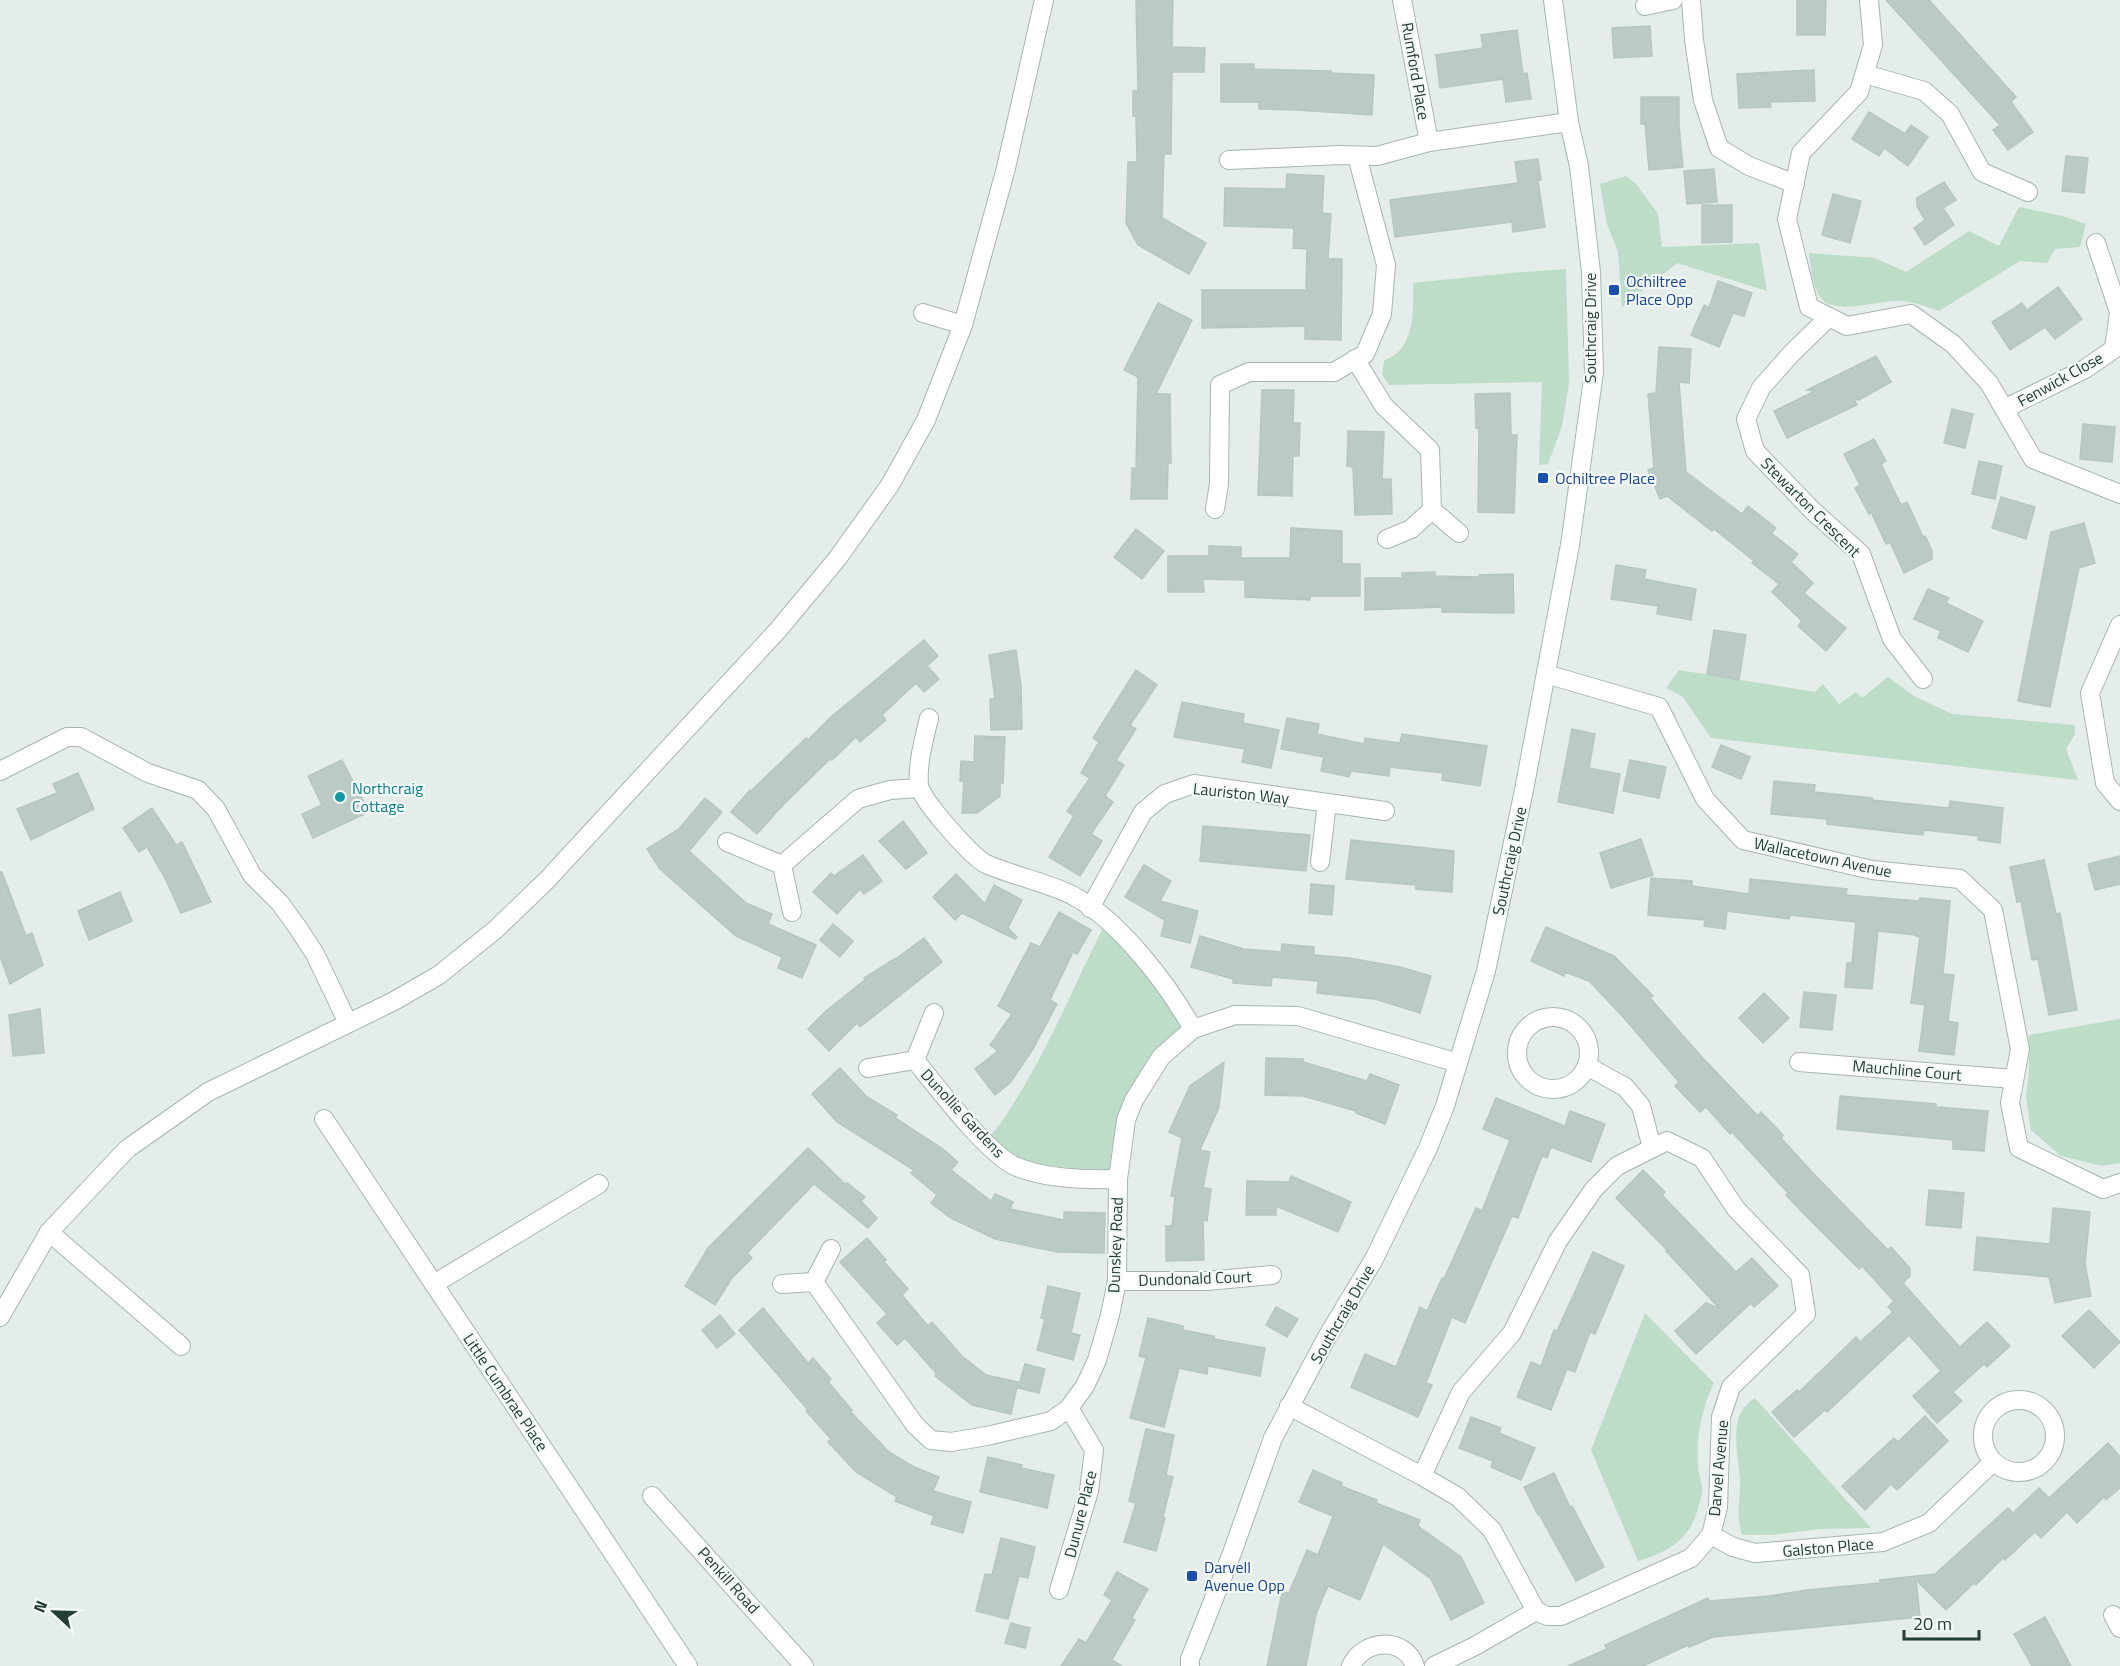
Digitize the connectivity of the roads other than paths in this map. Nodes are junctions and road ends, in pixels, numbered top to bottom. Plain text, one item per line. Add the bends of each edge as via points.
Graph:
1 (1044, 0) edge
2 (1402, 0) edge
3 (1553, 0) edge
4 (1673, 0) edge
5 (1691, 0) edge
6 (1869, 0) edge
7 (1645, 6) dead end
8 (1865, 74) junction
9 (1569, 122) junction
10 (1429, 142) junction
11 (1357, 156) junction
12 (1229, 160) dead end
13 (1795, 184) junction
14 (2028, 192) dead end
15 (2096, 243) dead end
16 (922, 313) dead end
17 (1828, 317) junction
18 (963, 326) junction
19 (1355, 359) junction
20 (2004, 409) junction
21 (2120, 494) edge
22 (1215, 508) dead end
23 (1432, 510) junction
24 (1459, 533) dead end
25 (1387, 539) dead end
26 (2120, 625) edge
27 (1546, 674) junction
28 (1923, 679) dead end
29 (929, 718) dead end
30 (0, 771) edge
31 (919, 788) junction
32 (2120, 801) edge
33 (1327, 803) junction
34 (1385, 811) dead end
35 (727, 843) dead end
36 (1320, 862) dead end
37 (782, 865) junction
38 (1090, 908) junction
39 (792, 912) dead end
40 (934, 1013) dead end
41 (348, 1023) junction
42 (1193, 1029) junction
43 (915, 1060) junction
44 (1799, 1062) dead end
45 (1458, 1064) junction
46 (1587, 1066) junction
47 (868, 1068) dead end
48 (2014, 1079) junction
49 (324, 1119) dead end
50 (1652, 1149) junction
51 (1118, 1179) junction
52 (2120, 1183) edge
53 (599, 1184) dead end
54 (49, 1232) junction
55 (831, 1249) dead end
56 (1272, 1275) dead end
57 (1117, 1281) junction
58 (814, 1282) junction
59 (434, 1284) junction
60 (782, 1284) dead end
61 (0, 1317) edge
62 (181, 1347) dead end
63 (1289, 1406) junction
64 (1069, 1408) junction
65 (1993, 1462) dead end
66 (1422, 1476) junction
67 (652, 1496) dead end
68 (1711, 1535) junction
69 (1059, 1590) dead end
70 (1536, 1611) junction
71 (688, 1666) edge
72 (804, 1666) edge
73 (1190, 1666) edge
74 (1351, 1666) edge
75 (1415, 1666) edge
76 (1434, 1666) edge

1 - 18 street via 1006,168
2 - 10 street, Rumford Place
3 - 9 street, Southcraig Drive
4 - 7 street
5 - 13 street via 1702,100 1719,148 1749,166
6 - 8 street via 1873,45
8 - 13 street via 1859,92 1801,153
8 - 14 street via 1924,91 1950,114 1982,172
9 - 10 street
9 - 27 street, Southcraig Drive via 1579,166 1591,272 1594,372 1570,545
10 - 11 street via 1377,156
11 - 12 street
11 - 19 street via 1386,265 1382,314 1365,354
13 - 17 street via 1787,219 1809,308
15 - 20 street, Fenwick Close via 2119,312 2114,349 2085,369
16 - 18 street
17 - 20 street via 1847,326 1911,314 1953,344 1989,384
17 - 28 street, Stewarton Crescent via 1761,388 1746,419 1755,451 1861,554 1892,639
18 - 41 street via 926,420 890,484 837,559 778,630 546,881 495,930 439,975
19 - 22 street via 1334,372 1249,372 1220,385 1219,484
19 - 23 street via 1384,406 1430,450
20 - 21 street via 2033,459
23 - 24 street
23 - 25 street via 1411,529
26 - 32 street via 2090,693 2105,783
27 - 45 street, Southcraig Drive via 1486,971
27 - 48 street, Wallacetown Avenue via 1659,707 1705,799 1743,840 1872,870 1960,879 1994,910 2020,1049
29 - 31 street via 920,759
30 - 41 street via 67,737 81,737 148,773 198,790 216,809 252,875 280,903 304,936
31 - 37 street via 890,790 858,799
31 - 38 street via 940,819 983,862 1072,896
33 - 34 street, Lauriston Way
33 - 36 street
33 - 38 street, Lauriston Way via 1194,784 1165,794 1143,812
35 - 37 street
37 - 39 street
38 - 42 street via 1138,951
40 - 43 street, Dunollie Gardens
41 - 54 street via 208,1092 127,1149
42 - 45 street, Dunskey Road via 1235,1015 1298,1016
42 - 51 street, Dunskey Road via 1161,1057 1134,1100 1126,1120
43 - 47 street, Dunollie Gardens
43 - 51 street, Dunollie Gardens via 994,1151 1015,1167 1038,1174
44 - 48 street, Mauchline Court
45 - 63 street, Southcraig Drive via 1428,1148 1374,1259
46 - 46 street via 1571,1084 1548,1089 1536,1085 1520,1068 1518,1044 1523,1033 1541,1019 1564,1019 1575,1024 1588,1043
46 - 50 street via 1625,1087 1641,1106
48 - 52 street, Wallacetown Avenue via 2010,1103 2019,1148 2103,1189
49 - 59 street, Little Cumbrae Place
50 - 66 street, Darvel Avenue via 1617,1167 1594,1189 1558,1241 1512,1333 1461,1392
50 - 68 street, Darvel Avenue via 1667,1141 1702,1158 1736,1209 1800,1275 1806,1314 1731,1387 1721,1417 1718,1507
51 - 57 street, Dunskey Road
53 - 59 street
54 - 61 street
54 - 62 street
55 - 58 street
56 - 57 street, Dundonald Court via 1206,1281
57 - 64 street, Dunskey Road via 1097,1360
58 - 60 street
58 - 64 street, Dunskey Road via 915,1425 932,1440 951,1442 987,1436 1051,1421
59 - 71 street, Little Cumbrae Place
63 - 66 street
63 - 73 street, Southcraig Drive via 1273,1438
64 - 69 street, Dunure Place via 1094,1450 1089,1491
65 - 68 street, Galston Place via 1929,1523 1883,1542 1755,1553 1732,1547
66 - 70 street via 1458,1497 1492,1530
67 - 72 street, Penkill Road
68 - 70 street, Darvel Avenue via 1691,1558 1561,1616
70 - 76 street
74 - 75 street via 1367,1648 1378,1644 1405,1651

